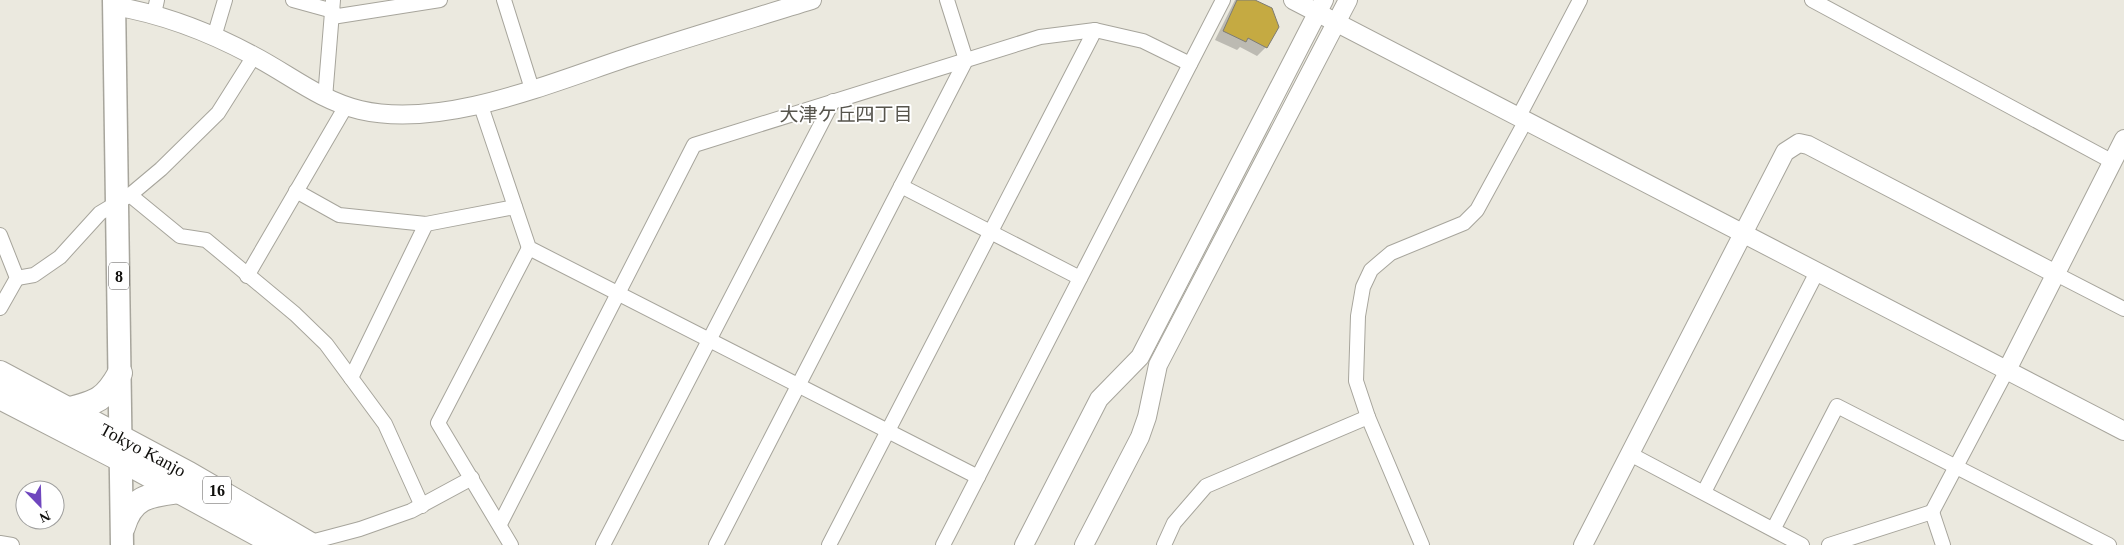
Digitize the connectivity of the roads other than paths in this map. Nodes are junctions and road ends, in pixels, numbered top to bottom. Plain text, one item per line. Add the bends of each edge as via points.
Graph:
1 (225, 0) edge
2 (293, 0) edge
3 (440, 0) edge
4 (504, 0) edge
5 (812, 0) edge
6 (947, 0) edge
7 (1223, 0) edge
8 (1292, 0) edge
9 (1348, 0) edge
10 (1580, 0) edge
11 (1812, 0) edge
12 (114, 3) edge
13 (391, 4) edge
14 (1321, 6) edge
15 (156, 7) edge
16 (333, 10) edge
17 (1337, 23) junction
18 (1096, 30) junction
19 (214, 36) junction
20 (254, 56) junction
21 (966, 60) junction
22 (1190, 64) junction
23 (532, 89) junction
24 (325, 98) junction
25 (833, 101) junction
26 (480, 103) junction
27 (346, 106) junction
28 (1522, 120) junction
29 (2124, 139) edge
30 (2112, 162) junction
31 (901, 186) junction
32 (296, 191) junction
33 (124, 199) junction
34 (515, 207) junction
35 (426, 224) junction
36 (990, 232) junction
37 (1743, 234) junction
38 (0, 235) edge
39 (529, 248) junction
40 (1817, 272) junction
41 (2054, 273) junction
42 (247, 276) junction
43 (17, 278) junction
44 (1080, 278) junction
45 (619, 294) junction
46 (0, 308) edge
47 (2124, 309) edge
48 (711, 340) junction
49 (2007, 370) junction
50 (0, 373) edge
51 (120, 373) junction
52 (351, 378) junction
53 (798, 386) junction
54 (0, 397) edge
55 (68, 410) junction
56 (1368, 417) junction
57 (2124, 431) edge
58 (887, 432) junction
59 (121, 449) junction
60 (1630, 454) junction
61 (1957, 467) junction
62 (472, 478) junction
63 (978, 478) junction
64 (179, 491) junction
65 (1704, 492) junction
66 (422, 506) junction
67 (1932, 512) junction
68 (500, 524) junction
69 (1774, 528) junction
70 (123, 536) edge
71 (0, 543) edge
72 (309, 544) edge
73 (12, 545) edge
74 (278, 545) edge
75 (511, 545) edge
76 (603, 545) edge
77 (716, 545) edge
78 (829, 545) edge
79 (943, 545) edge
80 (1024, 545) edge
81 (1084, 545) edge
82 (1164, 545) edge
83 (1422, 545) edge
84 (1583, 545) edge
85 (1802, 545) edge
86 (1829, 545) edge
87 (1943, 545) edge
88 (2109, 545) edge

1 - 19 street
2 - 16 street
3 - 13 street
4 - 23 street
5 - 23 street
6 - 21 street
7 - 22 street
8 - 14 street
9 - 17 street
10 - 28 street
11 - 30 street
12 - 15 street
12 - 33 main road, 8
13 - 16 street
14 - 17 street
14 - 80 street via 1140,357 1099,399
15 - 19 street
16 - 24 street
17 - 28 street
17 - 81 street via 1158,365 1140,437
18 - 21 street via 1040,37
18 - 22 street via 1142,40
18 - 36 street
19 - 20 street
20 - 24 street
20 - 33 street via 218,113 161,169
21 - 25 street
21 - 31 street
22 - 44 street
23 - 26 street
24 - 27 street
25 - 45 street via 694,145
25 - 48 street
26 - 27 street via 419,114 391,114
26 - 34 street
27 - 32 street
28 - 37 street
28 - 56 street via 1477,210 1464,223 1391,253 1371,270 1358,316 1356,381
29 - 30 street
30 - 41 street
31 - 36 street
31 - 53 street
32 - 35 street via 339,215
32 - 42 street
33 - 42 street via 180,236 206,240
33 - 43 street via 100,213 60,257 34,274
33 - 51 main road, 8
34 - 35 street
34 - 39 street
35 - 52 street
36 - 44 street
36 - 58 street
37 - 40 street
37 - 41 street via 1785,152 1799,143
37 - 60 street
38 - 43 street
39 - 45 street
39 - 62 street via 438,423
40 - 49 street
40 - 65 street
41 - 47 street
41 - 49 street
42 - 52 street via 326,344
43 - 46 street
44 - 63 street
45 - 48 street
45 - 68 street
48 - 53 street
48 - 76 street
49 - 57 street
49 - 61 street
50 - 55 highway, Tokyo Kanjo / 16
51 - 55 highway via 110,392 100,400
51 - 59 main road, 8
52 - 66 street via 385,424
53 - 58 street
53 - 77 street
54 - 59 highway, Tokyo Kanjo / 16
55 - 59 highway, Tokyo Kanjo / 16
56 - 82 street via 1206,486 1174,523
56 - 83 street
58 - 63 street
58 - 78 street
59 - 64 highway, Tokyo Kanjo / 16
59 - 70 main road, 8
59 - 72 highway, Tokyo Kanjo / 16 via 189,474
60 - 65 street
60 - 84 street
61 - 67 street
61 - 69 street via 1837,406
61 - 88 street
62 - 66 street
62 - 68 street
63 - 79 street
64 - 70 highway via 134,503 127,514
64 - 74 highway, Tokyo Kanjo / 16
65 - 69 street
66 - 72 street
67 - 86 street
67 - 87 street
68 - 75 street
69 - 85 street
71 - 73 street

